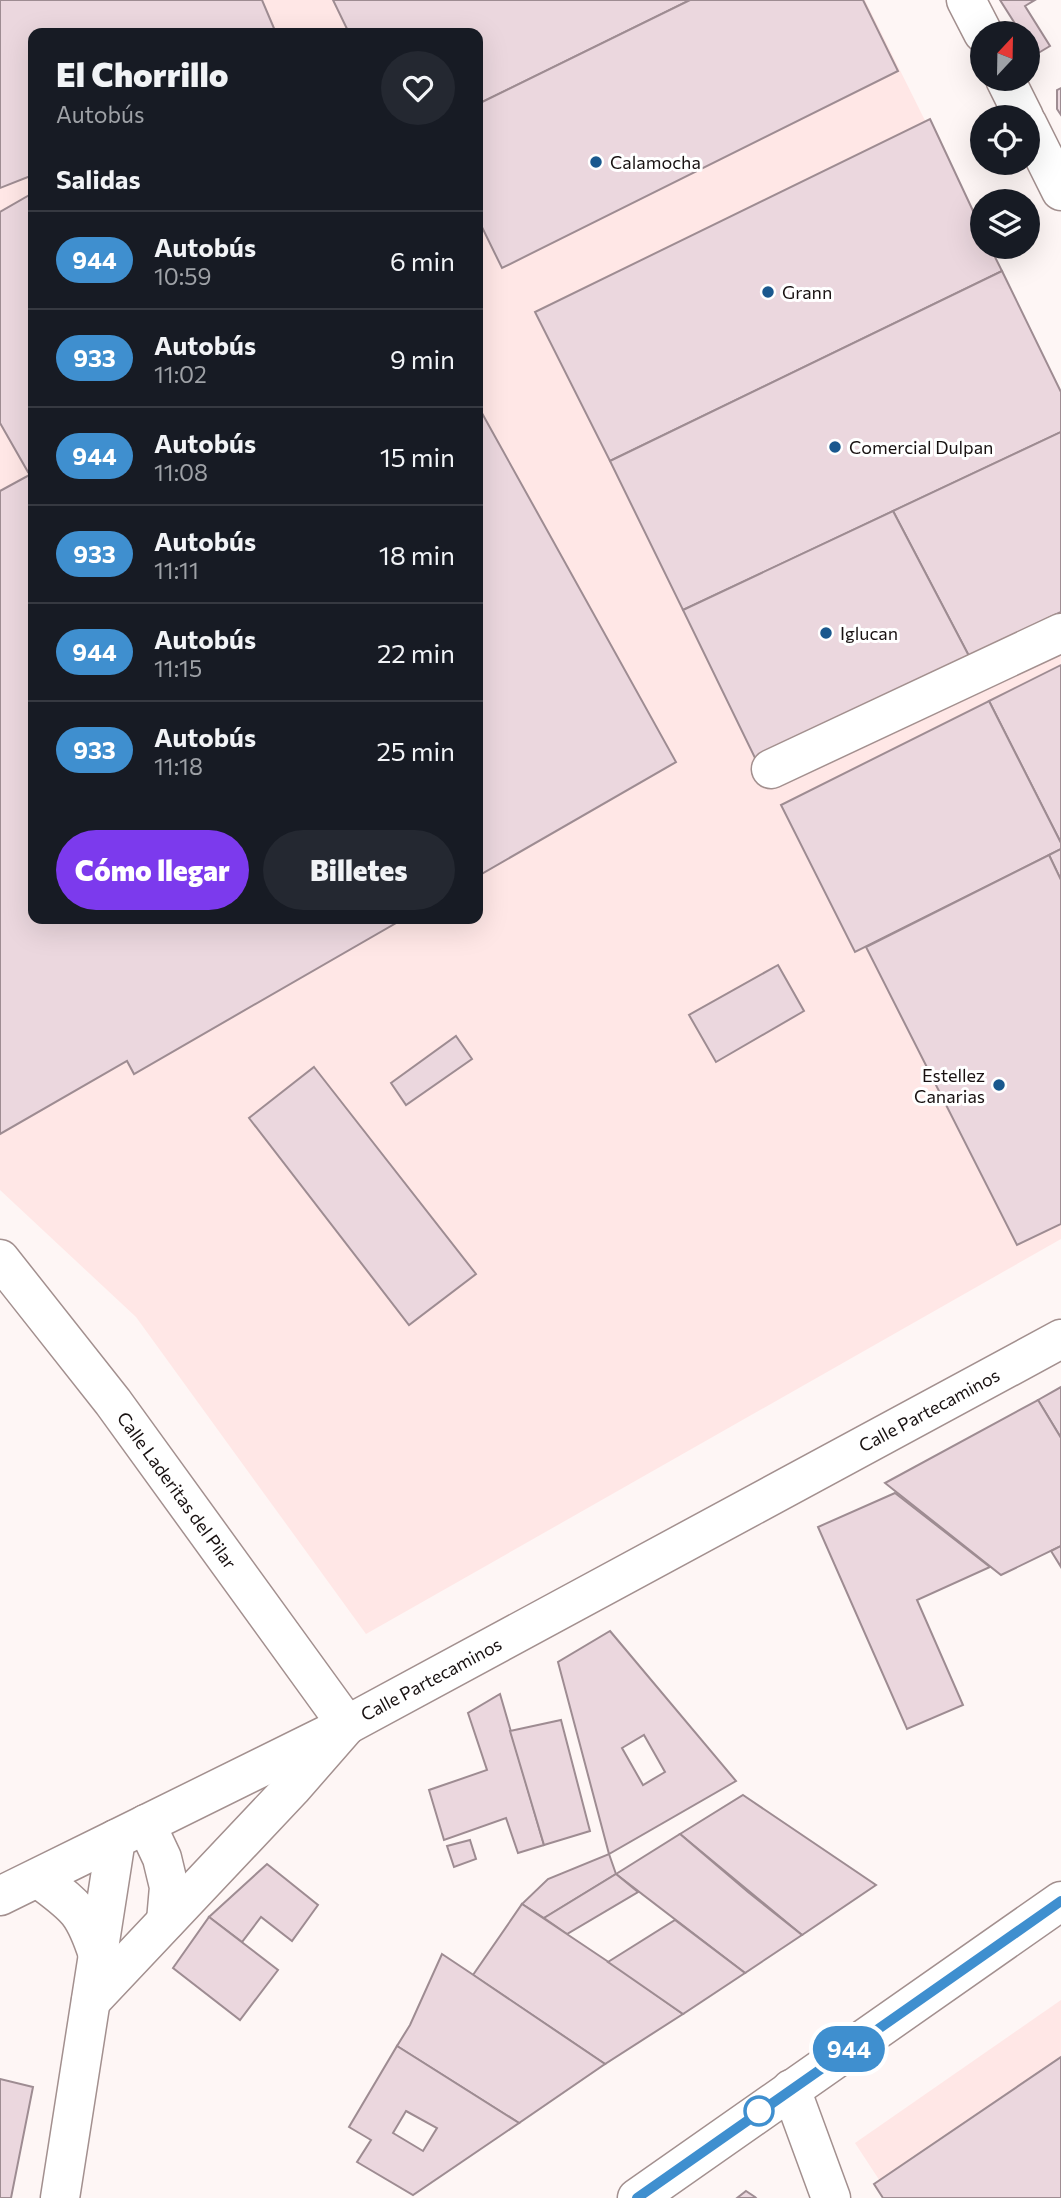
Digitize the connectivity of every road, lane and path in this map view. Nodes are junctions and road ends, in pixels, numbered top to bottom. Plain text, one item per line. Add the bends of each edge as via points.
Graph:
1 (966, 0) edge
2 (977, 21) edge
3 (1040, 149) edge
4 (1061, 191) edge
5 (1061, 633) edge
6 (771, 769) dead end
7 (0, 1259) edge
8 (1061, 1339) edge
9 (347, 1725) junction
10 (131, 1831) junction
11 (38, 1878) junction
12 (0, 1896) edge
13 (1061, 1901) edge
14 (166, 1921) junction
15 (98, 1955) junction
16 (91, 2001) junction
17 (791, 2089) junction
18 (60, 2198) edge
19 (637, 2198) edge
20 (831, 2198) edge

1 - 2 street
3 - 4 street
5 - 6 street
7 - 9 street, Calle Laderitas del Pilar via 113,1402
8 - 9 street, Calle Partecaminos
9 - 10 street, Calle Partecaminos
9 - 14 street
10 - 11 street, Calle Partecaminos
10 - 14 street via 162,1858 169,1887
10 - 15 street
11 - 12 street, Calle Partecaminos
11 - 15 street via 77,1908 89,1926
13 - 17 street
14 - 16 street
15 - 16 street
16 - 18 street
17 - 19 street
17 - 20 street

